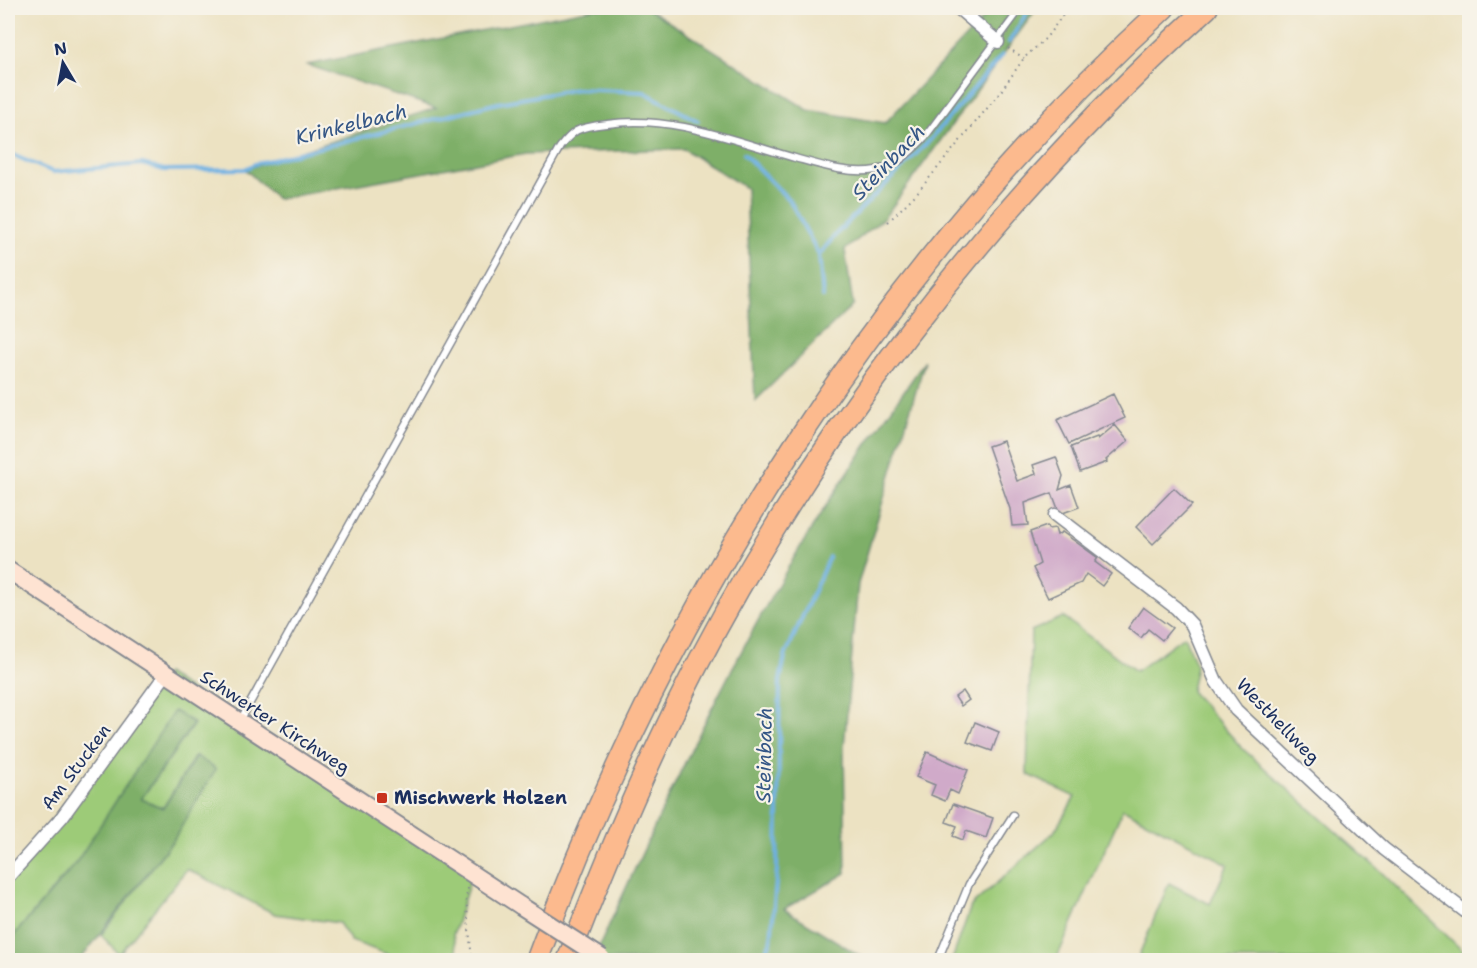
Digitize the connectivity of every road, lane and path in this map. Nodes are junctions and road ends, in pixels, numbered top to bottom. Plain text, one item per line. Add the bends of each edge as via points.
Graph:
1 (958, 8) edge
2 (1021, 8) edge
3 (1068, 8) edge
4 (1164, 8) edge
5 (1208, 8) edge
6 (998, 42) junction
7 (1024, 58) junction
8 (888, 222) dead end
9 (1055, 515) dead end
10 (8, 570) edge
11 (166, 674) junction
12 (239, 722) junction
13 (1013, 815) dead end
14 (472, 874) junction
15 (8, 877) edge
16 (1470, 915) edge
17 (604, 959) edge
18 (472, 960) edge
19 (537, 960) edge
20 (568, 960) edge
21 (938, 960) edge

1 - 6 street
2 - 6 lane
3 - 7 path via 1046,38
4 - 19 highway via 1072,98 984,194 905,291 780,467 698,603 650,696 562,892
5 - 20 highway via 1093,118 1006,213 881,370 805,482 745,579 676,706 632,800
6 - 7 path
6 - 12 lane via 908,155 877,170 821,166 665,123 626,121 574,132 560,147
7 - 8 path via 999,94
9 - 16 street, Westhellweg via 1176,608 1192,626 1216,681 1236,710 1384,849
10 - 11 main road, Schwerter Kirchweg
11 - 12 main road, Schwerter Kirchweg
11 - 15 street, Am Stucken via 62,817
12 - 14 main road, Schwerter Kirchweg
13 - 21 lane via 969,884
14 - 17 main road, Schwerter Kirchweg, bridge
14 - 18 path via 466,898

